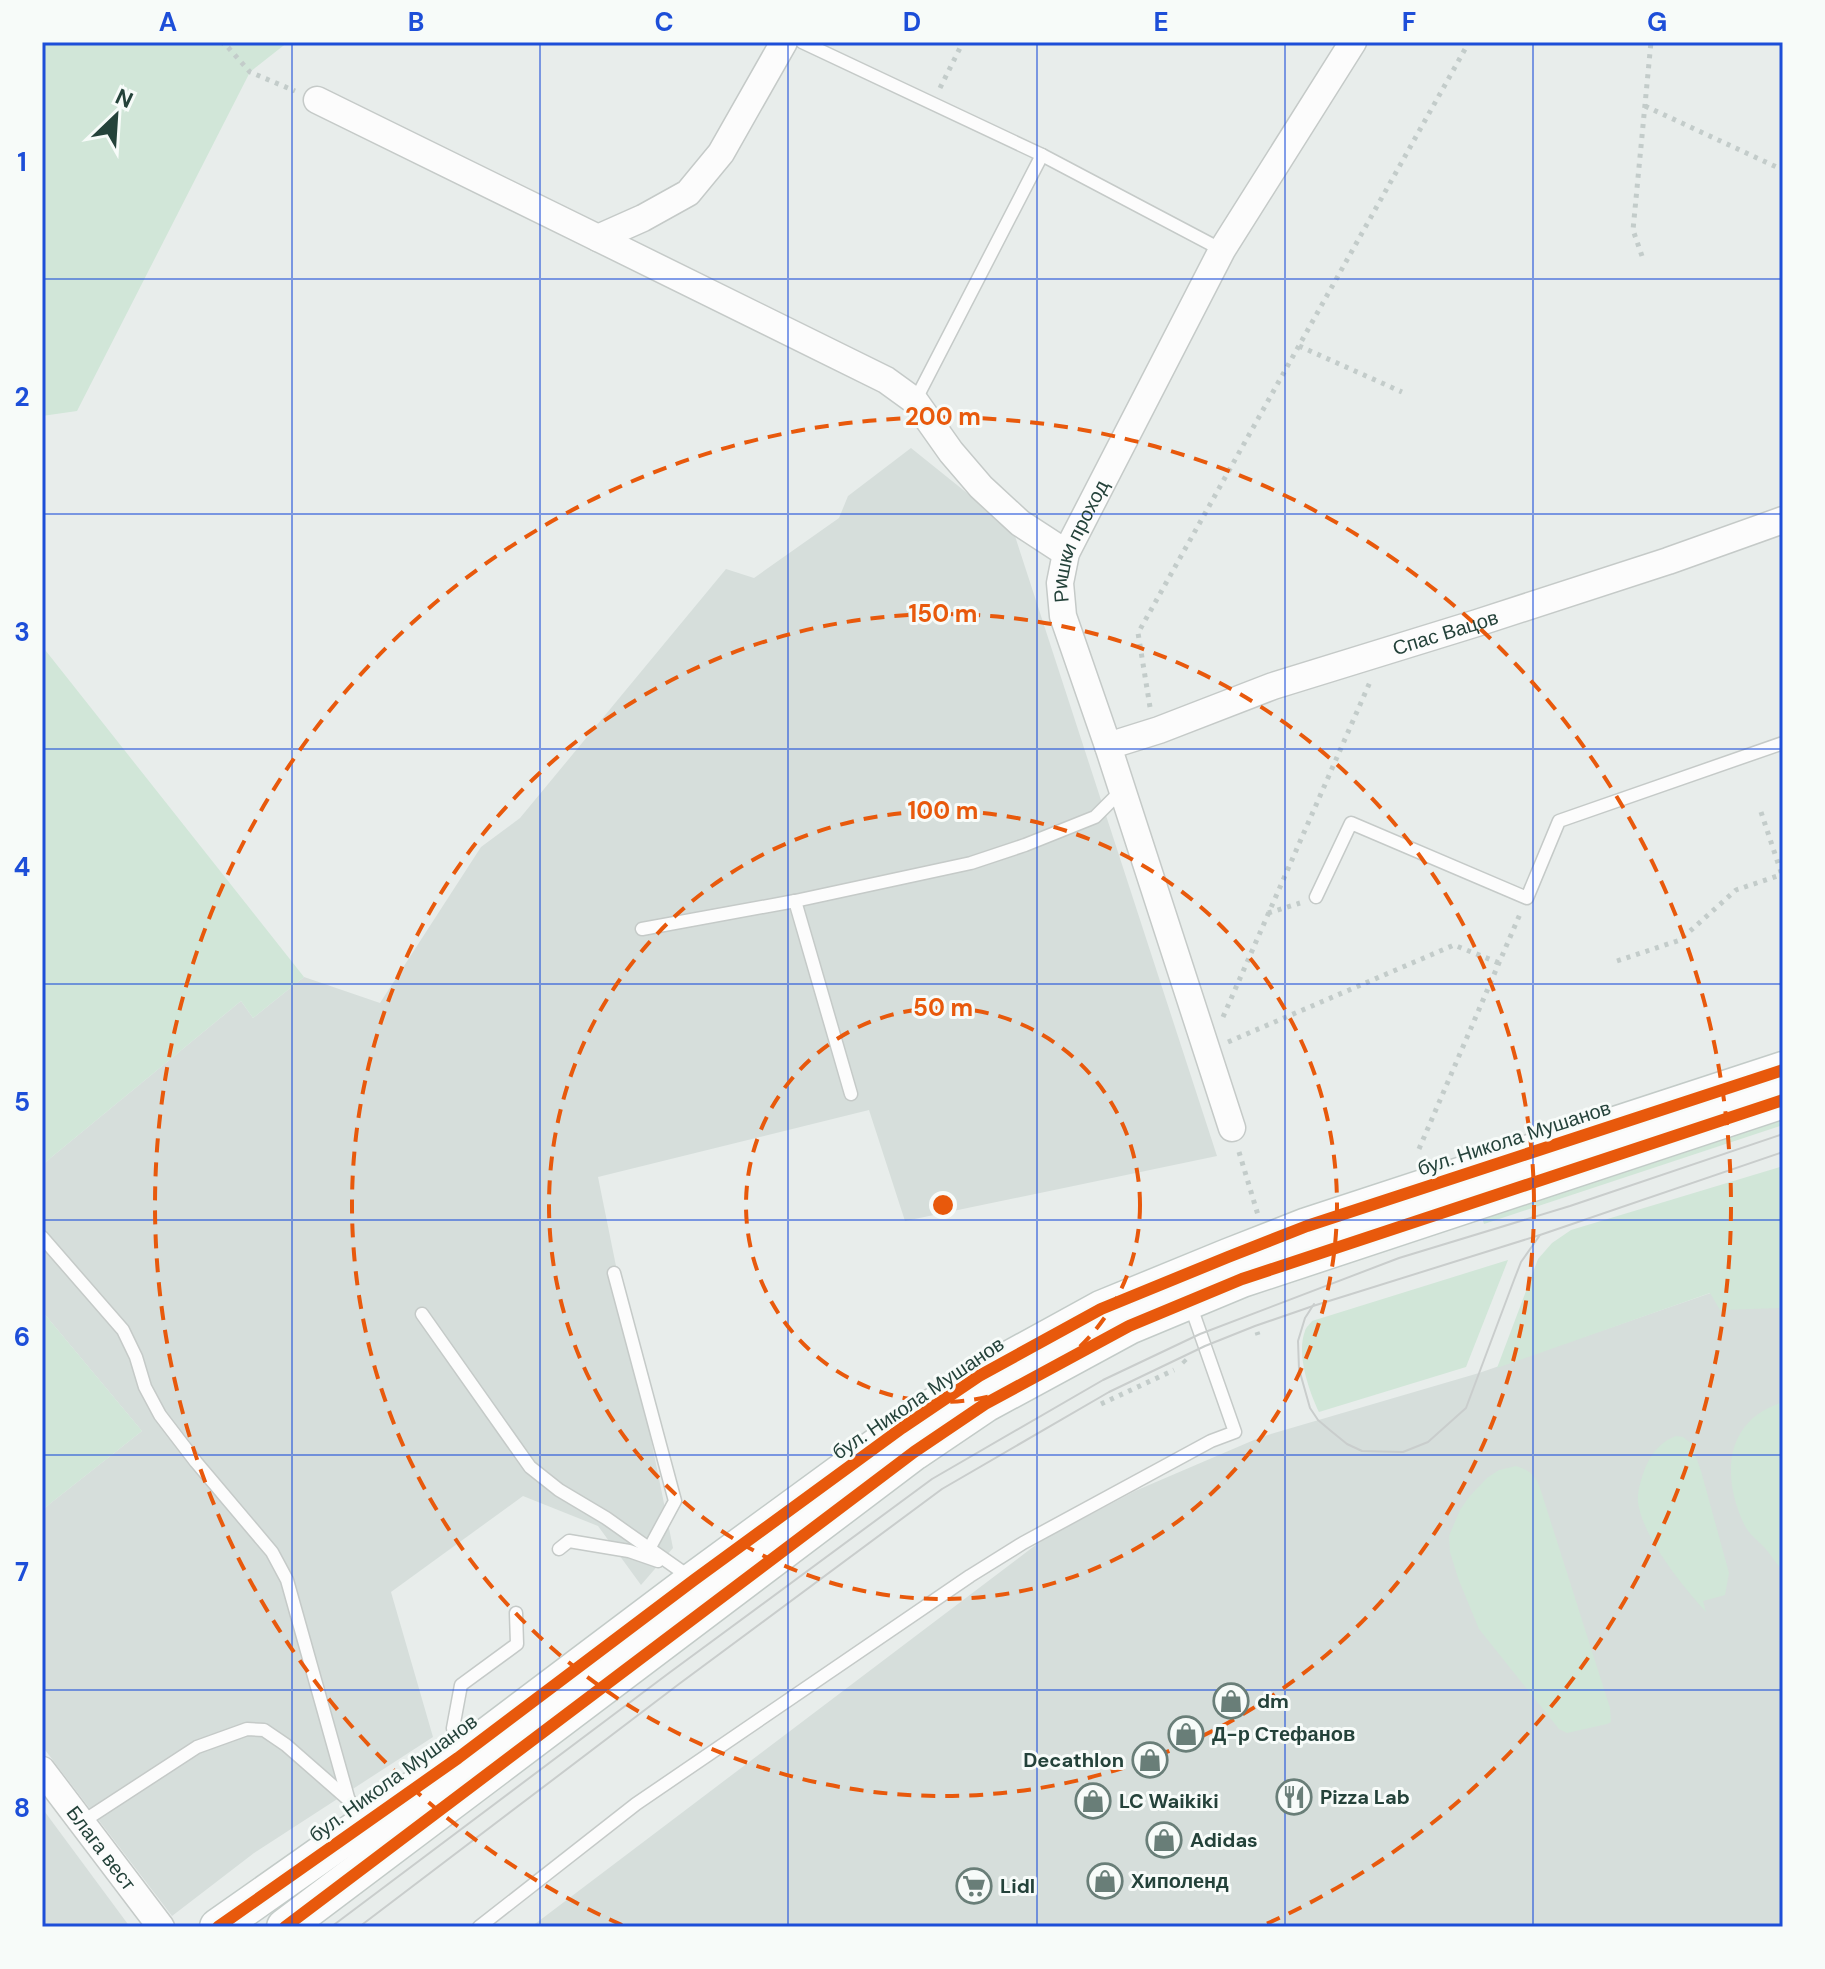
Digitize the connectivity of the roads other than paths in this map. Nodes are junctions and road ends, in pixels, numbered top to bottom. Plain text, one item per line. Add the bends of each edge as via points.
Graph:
1 (784, 42) edge
2 (802, 42) edge
3 (1353, 42) edge
4 (317, 100) road end
5 (1042, 155) junction
6 (598, 238) junction
7 (1222, 250) junction
8 (915, 401) junction
9 (1783, 520) edge
10 (1066, 553) junction
11 (1783, 743) edge
12 (1108, 746) junction
13 (1122, 790) junction
14 (1316, 897) road end
15 (795, 901) junction
16 (642, 929) dead end
17 (1783, 1070) edge
18 (851, 1094) dead end
19 (1783, 1100) edge
20 (1232, 1128) road end
21 (42, 1237) edge
22 (614, 1273) dead end
23 (1184, 1289) junction
24 (422, 1314) dead end
25 (559, 1549) dead end
26 (649, 1549) junction
27 (683, 1573) junction
28 (516, 1613) dead end
29 (458, 1758) junction
30 (42, 1770) edge
31 (353, 1814) junction
32 (82, 1822) junction
33 (161, 1927) edge
34 (218, 1927) edge
35 (285, 1927) edge
36 (479, 1927) edge

1 - 6 street via 721,153 688,193
2 - 5 lane
3 - 7 street, Ришки проход
4 - 6 street
5 - 7 lane
5 - 8 lane
6 - 8 street via 886,380
7 - 10 street, Ришки проход
8 - 10 street via 981,487 1020,523
9 - 12 street, Спас Вацов via 1273,686
10 - 12 street, Ришки проход via 1060,583 1063,616
11 - 14 lane via 1559,821 1527,898 1351,823
12 - 13 street, Ришки проход
13 - 15 lane via 1095,817 1025,845 971,863
13 - 20 street, Ришки проход
15 - 16 lane
15 - 18 lane
17 - 23 main road, бул. Никола Мушанов via 1307,1226
19 - 23 main road, бул. Никола Мушанов via 1256,1274
21 - 31 lane via 123,1330 160,1415 272,1552 287,1580
22 - 26 lane via 675,1501
23 - 27 main road, бул. Никола Мушанов via 1101,1309 979,1376
23 - 35 main road, бул. Никола Мушанов via 1129,1326 985,1404 914,1452
23 - 36 lane via 1235,1432 1037,1535 970,1576 636,1804
24 - 26 lane via 530,1467
25 - 27 lane via 569,1541 629,1551
26 - 27 lane
27 - 29 main road, бул. Никола Мушанов
28 - 29 lane via 517,1644 461,1685 453,1728
29 - 31 main road, бул. Никола Мушанов
30 - 32 street, Блага вест
31 - 32 lane via 286,1745 264,1730 247,1729 197,1747
31 - 34 main road, бул. Никола Мушанов
32 - 33 street, Блага вест

